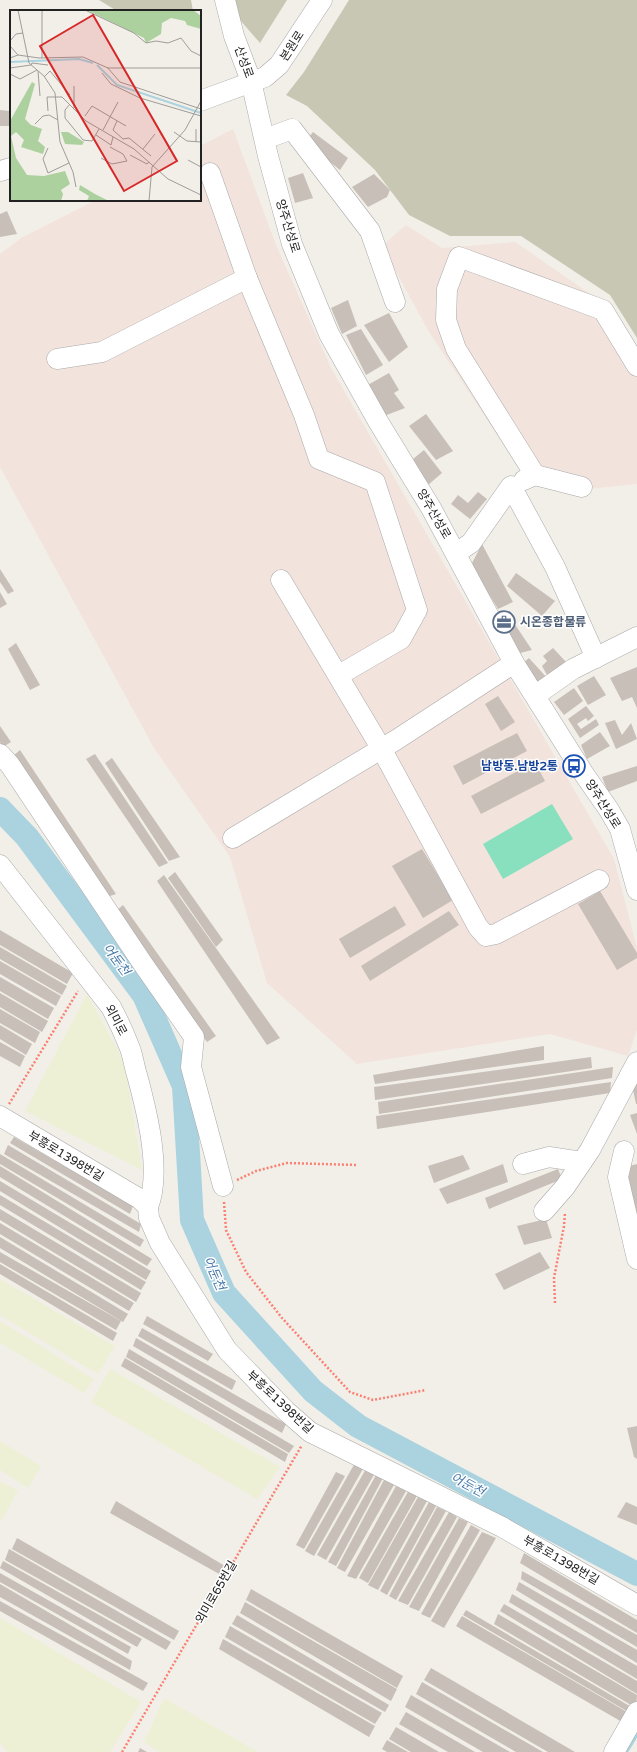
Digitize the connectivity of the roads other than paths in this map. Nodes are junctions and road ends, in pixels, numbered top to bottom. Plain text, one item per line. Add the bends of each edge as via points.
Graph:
1 (225, 0) edge
2 (322, 0) edge
3 (251, 81) junction
4 (201, 101) edge
5 (263, 131) junction
6 (10, 168) edge
7 (0, 171) edge
8 (210, 174) dead end
9 (246, 278) junction
10 (395, 302) dead end
11 (57, 359) dead end
12 (637, 366) edge
13 (535, 474) junction
14 (511, 486) junction
15 (582, 486) dead end
16 (456, 553) junction
17 (281, 580) dead end
18 (637, 637) edge
19 (596, 658) junction
20 (514, 663) junction
21 (339, 675) junction
22 (536, 695) junction
23 (381, 748) junction
24 (0, 754) edge
25 (233, 838) dead end
26 (0, 865) edge
27 (599, 880) dead end
28 (637, 890) edge
29 (637, 1062) edge
30 (0, 1117) edge
31 (630, 1150) edge
32 (586, 1156) junction
33 (523, 1164) dead end
34 (223, 1186) road end
35 (148, 1207) junction
36 (544, 1211) dead end
37 (637, 1258) edge
38 (637, 1605) edge
39 (637, 1712) edge
40 (614, 1752) edge

1 - 3 street, 산성로 via 234,36
2 - 3 street, 본원로 via 279,65 265,77
3 - 4 street
3 - 5 street, 산성로
5 - 10 street via 292,129 370,231
5 - 16 street, 양주산성로 via 292,244 329,334
6 - 7 street
8 - 9 street
9 - 11 street via 102,352
9 - 21 street via 304,416 319,459 374,482 417,610 401,639
12 - 13 street via 602,310 460,257 447,289 446,320 456,349
13 - 14 street
13 - 15 street
14 - 16 street via 471,543
14 - 19 street via 555,567
16 - 20 street, 양주산성로
17 - 21 street
18 - 19 street
19 - 22 street via 573,669
20 - 22 street, 양주산성로
20 - 23 street
21 - 23 street
22 - 28 street, 양주산성로 via 620,830
23 - 25 street
23 - 27 street via 478,927 486,936 496,934
24 - 34 street via 10,765 194,1037 191,1067
26 - 35 street, 외미로 via 111,1007 130,1048 147,1113 153,1160 152,1196
29 - 32 street
30 - 35 street, 부흥로1398번길 via 140,1199
31 - 32 street
31 - 37 street via 618,1177
32 - 33 street via 549,1157
32 - 36 street via 565,1187
35 - 38 street, 부흥로1398번길 via 149,1218 160,1243 227,1350 310,1432 502,1527
39 - 40 street

